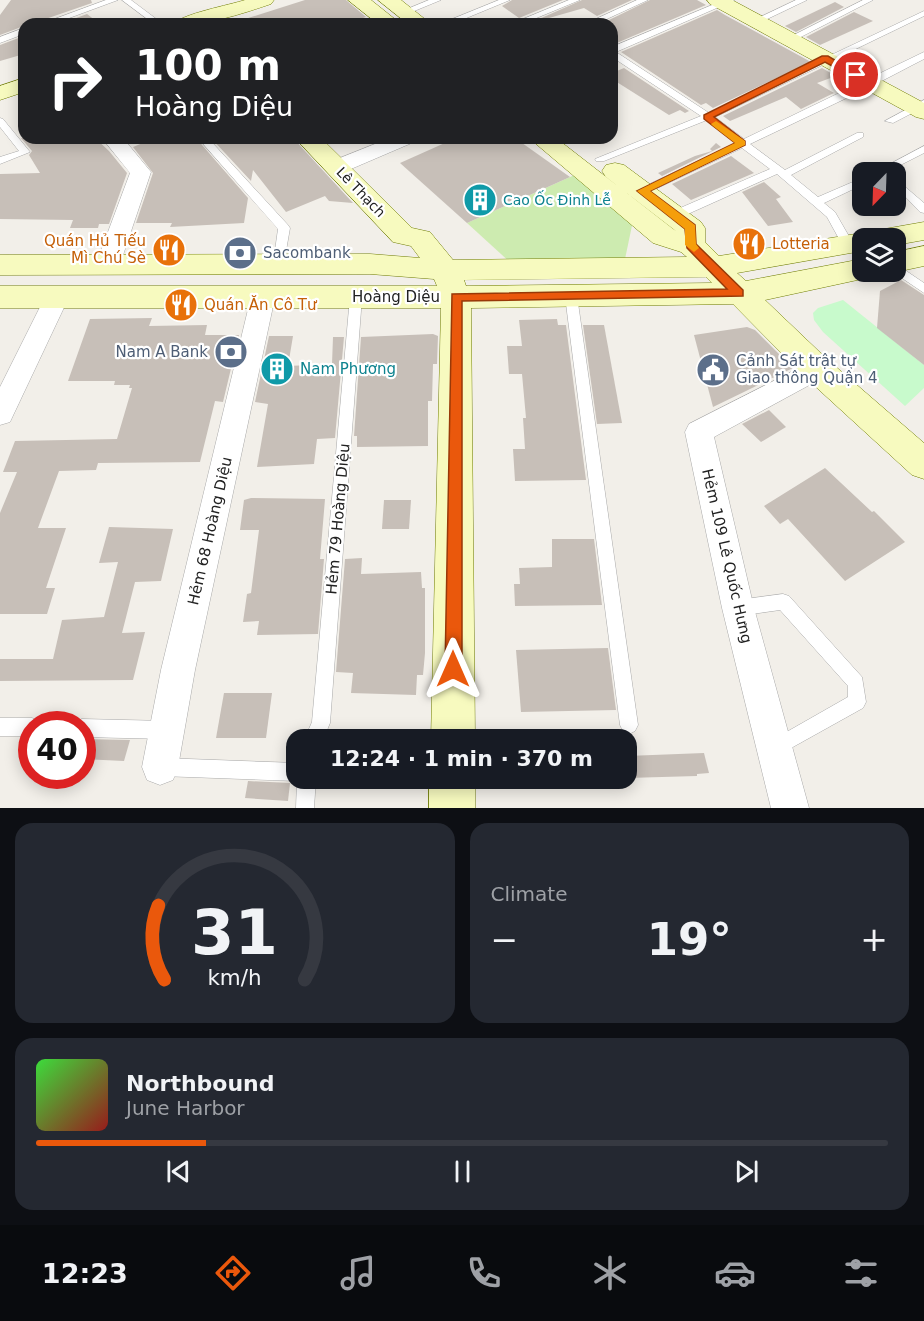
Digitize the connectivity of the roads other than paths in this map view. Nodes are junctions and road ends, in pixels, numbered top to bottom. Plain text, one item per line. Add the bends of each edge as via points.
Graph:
1 (114, 0) edge
2 (126, 0) edge
3 (235, 0) edge
4 (264, 0) edge
5 (358, 0) edge
6 (437, 0) edge
7 (506, 0) edge
8 (576, 0) edge
9 (644, 0) edge
10 (803, 0) edge
11 (869, 0) edge
12 (724, 1) edge
13 (394, 12) edge
14 (924, 12) edge
15 (62, 18) edge
16 (151, 18) edge
17 (199, 18) edge
18 (208, 18) edge
19 (460, 18) edge
20 (530, 18) edge
21 (603, 18) edge
22 (756, 21) junction
23 (18, 33) edge
24 (790, 39) junction
25 (0, 40) edge
26 (618, 49) edge
27 (924, 55) edge
28 (618, 56) edge
29 (825, 58) junction
30 (18, 76) edge
31 (0, 83) edge
32 (871, 83) junction
33 (18, 87) edge
34 (0, 93) edge
35 (921, 108) edge
36 (707, 117) junction
37 (0, 121) edge
38 (890, 121) dead end
39 (860, 135) dead end
40 (18, 143) edge
41 (742, 143) junction
42 (19, 144) edge
43 (117, 144) edge
44 (208, 144) edge
45 (319, 144) edge
46 (359, 144) edge
47 (381, 144) edge
48 (552, 144) edge
49 (577, 144) edge
50 (924, 149) edge
51 (338, 154) edge
52 (0, 161) edge
53 (900, 162) edge
54 (589, 164) junction
55 (781, 172) junction
56 (852, 186) edge
57 (643, 191) junction
58 (906, 192) edge
59 (817, 202) junction
60 (924, 209) edge
61 (675, 214) junction
62 (924, 231) edge
63 (906, 234) edge
64 (852, 240) edge
65 (852, 244) edge
66 (691, 245) junction
67 (924, 256) edge
68 (906, 260) edge
69 (108, 264) junction
70 (0, 265) edge
71 (279, 265) junction
72 (712, 267) junction
73 (852, 271) edge
74 (906, 276) edge
75 (451, 283) junction
76 (924, 289) edge
77 (739, 293) junction
78 (571, 296) junction
79 (0, 297) edge
80 (57, 297) junction
81 (263, 297) junction
82 (356, 297) junction
83 (817, 369) junction
84 (0, 414) edge
85 (924, 464) edge
86 (738, 608) junction
87 (629, 725) dead end
88 (0, 726) edge
89 (18, 727) edge
90 (96, 728) edge
91 (318, 729) edge
92 (453, 729) edge
93 (167, 730) junction
94 (774, 748) junction
95 (160, 767) joint
96 (286, 772) edge
97 (306, 789) edge
98 (452, 789) edge
99 (305, 808) edge
100 (452, 808) edge
101 (790, 808) edge

1 - 15 lane
2 - 16 lane
3 - 17 street
4 - 18 street
5 - 13 street
6 - 13 lane
7 - 19 lane
8 - 20 lane
9 - 21 lane
10 - 22 lane
11 - 24 lane
12 - 22 street
12 - 26 lane
14 - 29 lane
22 - 24 street
23 - 25 lane
24 - 29 street
27 - 32 lane
28 - 36 lane
29 - 32 street
29 - 36 lane
30 - 31 street
32 - 35 street
32 - 41 lane
33 - 34 street
35 - 38 lane
36 - 41 lane
36 - 54 lane
37 - 40 lane
39 - 55 lane
41 - 55 lane
41 - 57 lane
42 - 52 lane via 25,152
43 - 69 street via 141,172
44 - 71 lane via 284,228
45 - 51 street, Lê Thạch
46 - 51 street
47 - 51 street
48 - 54 street
49 - 54 street
50 - 53 lane
51 - 75 street, Lê Thạch via 403,235 420,239
54 - 57 street
54 - 66 street via 663,236
55 - 59 lane
55 - 61 lane
56 - 59 lane
57 - 61 street
58 - 60 lane
59 - 64 lane
61 - 66 street via 691,228
62 - 63 street
65 - 72 street, Hoàng Diệu
66 - 72 street
67 - 68 street
69 - 70 street, Hoàng Diệu
69 - 71 street, Hoàng Diệu
71 - 75 street, Hoàng Diệu via 370,264
72 - 75 street, Hoàng Diệu
72 - 77 street
73 - 77 street, Hoàng Diệu
74 - 76 lane
75 - 78 street, Hoàng Diệu
75 - 82 street, Hoàng Diệu
75 - 92 street
77 - 78 street, Hoàng Diệu
77 - 83 street
78 - 87 lane
79 - 80 street, Hoàng Diệu
80 - 81 street, Hoàng Diệu
80 - 84 street
81 - 82 street, Hoàng Diệu
81 - 93 street, Hẻm 68 Hoàng Diệu
82 - 91 lane, Hẻm 79 Hoàng Diệu
83 - 85 street
83 - 86 street, Hẻm 109 Lê Quốc Hưng via 699,432
86 - 94 street, Hẻm 109 Lê Quốc Hưng
86 - 94 lane via 783,602 856,683 857,702
88 - 89 lane
90 - 93 lane
93 - 95 street, Hẻm 68 Hoàng Diệu
94 - 101 street, Hẻm 109 Lê Quốc Hưng
95 - 96 lane
97 - 99 lane
98 - 100 street

